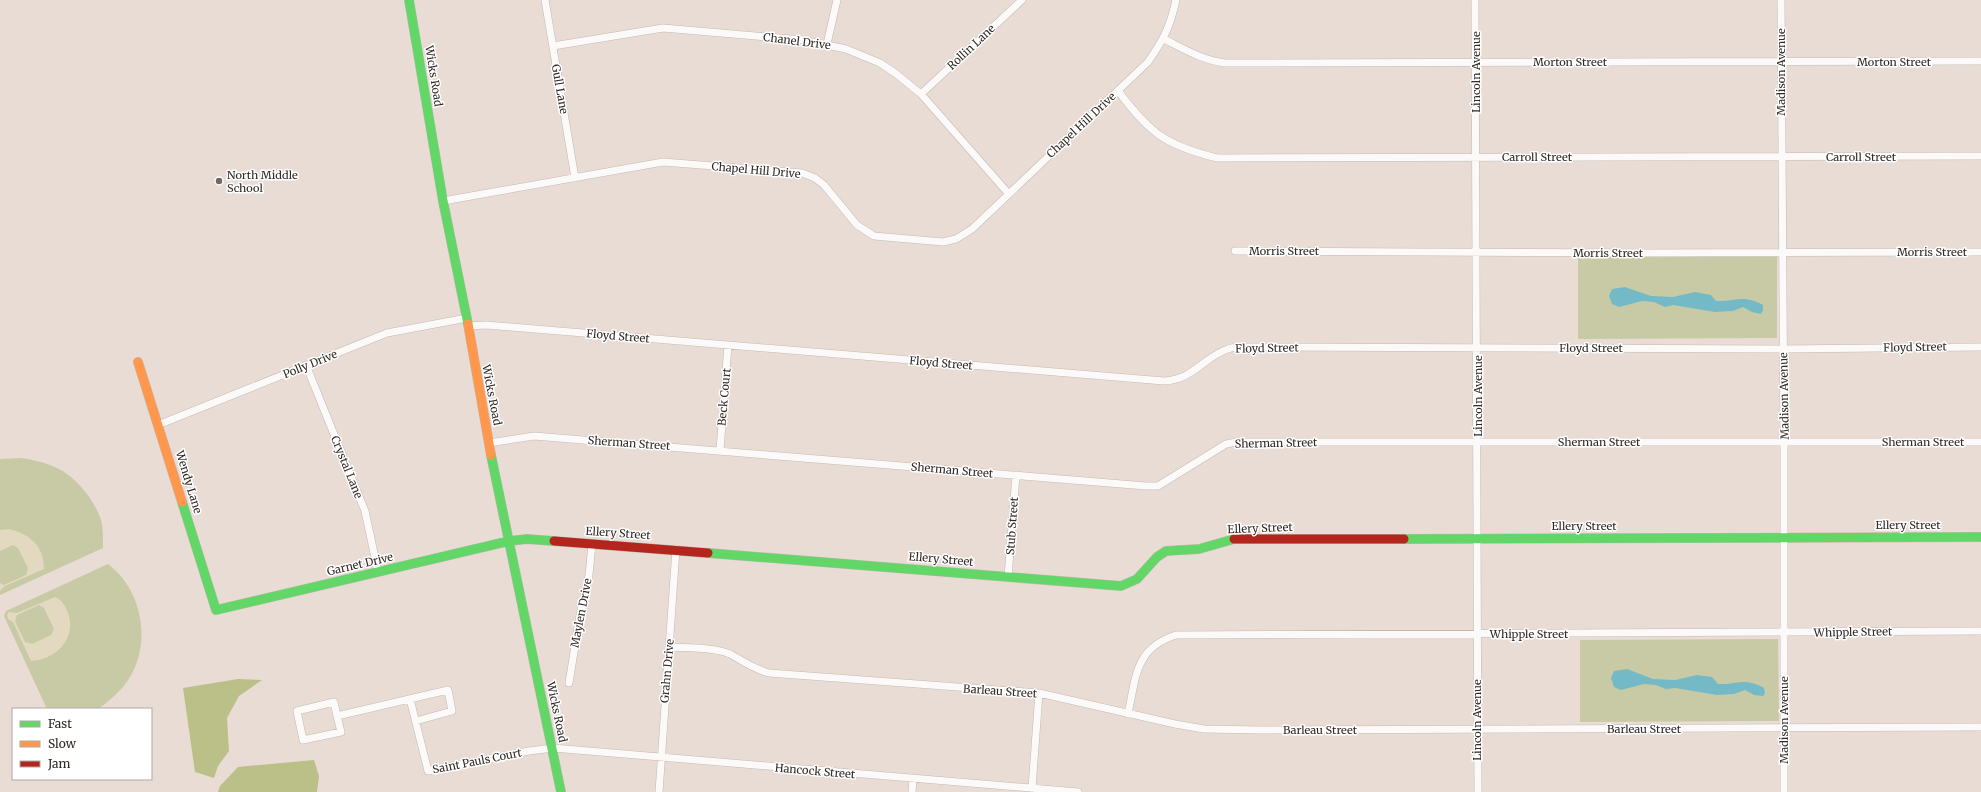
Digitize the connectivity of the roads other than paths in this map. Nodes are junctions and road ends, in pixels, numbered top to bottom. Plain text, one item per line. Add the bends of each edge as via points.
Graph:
1 (409, 0) edge
2 (546, 0) edge
3 (837, 0) edge
4 (1022, 0) edge
5 (1176, 0) edge
6 (1475, 0) edge
7 (1781, 0) edge
8 (1164, 38) junction
9 (826, 44) junction
10 (553, 46) junction
11 (1981, 61) edge
12 (1476, 62) junction
13 (1781, 62) junction
14 (1118, 91) junction
15 (921, 94) junction
16 (1981, 156) edge
17 (1476, 157) junction
18 (1782, 158) junction
19 (575, 178) junction
20 (1008, 193) junction
21 (443, 201) junction
22 (1235, 251) dead end
23 (1477, 252) junction
24 (1981, 252) edge
25 (1783, 253) junction
26 (467, 322) junction
27 (728, 345) junction
28 (1478, 347) junction
29 (1981, 347) edge
30 (1783, 348) junction
31 (138, 362) dead end
32 (306, 365) junction
33 (158, 425) junction
34 (1478, 442) junction
35 (1784, 442) junction
36 (1981, 442) edge
37 (489, 443) junction
38 (720, 450) junction
39 (1016, 475) junction
40 (1981, 537) edge
41 (1477, 538) junction
42 (1784, 538) junction
43 (509, 541) junction
44 (592, 544) junction
45 (676, 549) junction
46 (378, 572) junction
47 (1008, 577) junction
48 (216, 610) joint
49 (1981, 631) edge
50 (1784, 633) junction
51 (1477, 634) junction
52 (669, 647) junction
53 (568, 683) dead end
54 (1039, 693) junction
55 (410, 699) junction
56 (1128, 714) junction
57 (337, 716) junction
58 (416, 721) junction
59 (1981, 727) edge
60 (1784, 728) junction
61 (1477, 730) junction
62 (552, 748) junction
63 (660, 758) junction
64 (913, 779) junction
65 (1032, 788) junction
66 (561, 792) edge
67 (658, 792) edge
68 (912, 792) edge
69 (1078, 792) edge
70 (1478, 792) edge
71 (1784, 792) edge

1 - 21 street, Wicks Road
2 - 10 street, Gull Lane
3 - 9 street
4 - 15 street, Rollin Lane
5 - 8 street, Chapel Hill Drive
6 - 12 street, Lincoln Avenue
7 - 13 street, Madison Avenue
8 - 12 street, Morton Street via 1192,54 1225,63
8 - 14 street, Chapel Hill Drive via 1148,62
9 - 10 street, Chanel Drive via 662,28
9 - 15 street, Chanel Drive via 862,54 880,63
10 - 19 street, Gull Lane
11 - 13 street, Morton Street
12 - 13 street, Morton Street
12 - 17 street, Lincoln Avenue
13 - 18 street, Madison Avenue
14 - 17 street, Carroll Street via 1155,133 1187,150 1217,158
14 - 20 street, Chapel Hill Drive
15 - 20 street, Chanel Drive
16 - 18 street, Carroll Street
17 - 18 street, Carroll Street
17 - 23 street, Lincoln Avenue
18 - 25 street, Madison Avenue
19 - 20 street, Chapel Hill Drive via 663,162 802,173 824,184 857,225 874,236 943,242 956,239 972,229
19 - 21 street, Chapel Hill Drive
21 - 26 street, Wicks Road
22 - 23 street, Morris Street
23 - 25 street, Morris Street
23 - 28 street, Lincoln Avenue
24 - 25 street, Morris Street
25 - 30 street, Madison Avenue
26 - 27 street, Floyd Street
26 - 32 street, Polly Drive via 387,333
26 - 37 street, Wicks Road
27 - 28 street, Floyd Street via 1164,381 1186,377 1228,349 1241,347
27 - 38 street, Beck Court
28 - 30 street, Floyd Street
28 - 34 street, Lincoln Avenue
29 - 30 street, Floyd Street
30 - 35 street, Madison Avenue
31 - 33 street, Wendy Lane
32 - 33 street, Polly Drive
32 - 46 street, Crystal Lane via 364,511
33 - 48 street, Wendy Lane
34 - 35 street, Sherman Street
34 - 39 street, Sherman Street via 1237,442 1226,444 1158,486
34 - 41 street, Lincoln Avenue
35 - 36 street, Sherman Street
35 - 42 street, Madison Avenue
37 - 38 street, Sherman Street via 534,436
37 - 43 street, Wicks Road
38 - 39 street, Sherman Street
39 - 47 street, Stub Street
40 - 42 street, Ellery Street
41 - 42 street, Ellery Street
41 - 47 street, Ellery Street via 1232,539 1202,548 1164,552 1154,559 1142,576 1132,583 1121,586
41 - 51 street, Lincoln Avenue
42 - 50 street, Madison Avenue
43 - 44 street, Ellery Street via 527,539
43 - 46 street, Garnet Drive
43 - 62 street, Wicks Road
44 - 45 street, Ellery Street
44 - 53 street, Maylen Drive via 589,575
45 - 47 street, Ellery Street
45 - 52 street, Grahn Drive
46 - 48 street, Garnet Drive
49 - 50 street, Whipple Street
50 - 51 street, Whipple Street
50 - 60 street, Madison Avenue
51 - 56 street, Whipple Street via 1176,635 1162,640 1149,649 1140,663
51 - 61 street, Lincoln Avenue
52 - 54 street, Barleau Street via 715,650 729,654 754,669 769,673
52 - 63 street, Grahn Drive
54 - 56 street, Barleau Street
54 - 65 street
55 - 57 street
55 - 58 street, Saint Pauls Court
55 - 58 street via 448,690 452,711
56 - 61 street, Barleau Street via 1175,724 1230,730
57 - 57 street via 341,732 303,740 297,711 334,702
58 - 62 street, Saint Pauls Court via 428,771
59 - 60 street, Barleau Street
60 - 61 street, Barleau Street
60 - 71 street, Madison Avenue
61 - 70 street, Lincoln Avenue
62 - 63 street, Hancock Street
62 - 66 street, Wicks Road
63 - 64 street, Hancock Street
63 - 67 street, Grahn Drive
64 - 65 street, Hancock Street
64 - 68 street
65 - 69 street, Hancock Street

